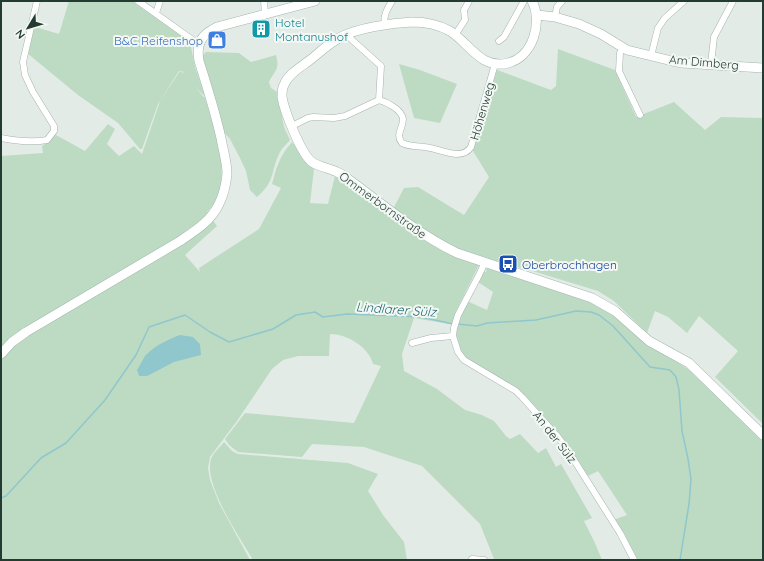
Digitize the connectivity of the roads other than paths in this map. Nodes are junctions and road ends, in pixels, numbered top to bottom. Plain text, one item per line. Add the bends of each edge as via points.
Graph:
1 (37, 1) edge
2 (138, 1) edge
3 (160, 1) edge
4 (264, 1) edge
5 (315, 1) edge
6 (392, 1) edge
7 (469, 1) edge
8 (524, 1) edge
9 (532, 1) edge
10 (562, 1) edge
11 (684, 1) edge
12 (733, 1) edge
13 (156, 13) junction
14 (265, 14) junction
15 (537, 15) junction
16 (555, 17) junction
17 (385, 25) junction
18 (349, 34) junction
19 (455, 35) junction
20 (499, 41) dead end
21 (199, 43) junction
22 (623, 48) junction
23 (651, 56) junction
24 (494, 64) junction
25 (711, 64) junction
26 (763, 68) edge
27 (379, 100) junction
28 (640, 115) dead end
29 (292, 126) junction
30 (1, 138) edge
31 (485, 262) junction
32 (453, 336) junction
33 (412, 343) dead end
34 (1, 354) edge
35 (763, 435) edge
36 (472, 559) edge
37 (484, 560) edge
38 (634, 560) edge

1 - 30 street via 23,62 25,75 37,99 51,118 54,131 47,140 38,142
2 - 13 street
3 - 13 street
4 - 14 street
5 - 14 main road
6 - 17 street via 385,13
7 - 19 street via 464,10 464,20
8 - 20 street via 504,37
9 - 15 main road
10 - 16 street via 557,7
11 - 23 street via 658,28
12 - 25 street via 714,37
13 - 21 street
14 - 21 main road via 217,27 206,33
15 - 16 main road, Am Dimberg
15 - 24 main road via 535,33 523,55 508,63
16 - 22 main road, Am Dimberg via 601,34
17 - 18 main road, Ommerbornstraße
17 - 19 main road, Ommerbornstraße via 426,23 437,25
18 - 27 street via 351,39 381,66
18 - 29 main road, Ommerbornstraße via 333,42 286,81 282,98
19 - 24 main road, Ommerbornstraße via 478,57
21 - 34 main road via 199,61 227,168 225,189 216,209 196,230 26,332
22 - 23 main road, Am Dimberg
22 - 28 street via 620,53 619,71
23 - 25 main road, Am Dimberg via 675,62
24 - 27 street, Höhenweg via 472,147 468,152 448,153 402,143 398,136 402,116
25 - 26 main road, Am Dimberg
27 - 29 street via 345,116 313,117
29 - 31 main road, Ommerbornstraße via 312,162 343,175 423,235 457,253
31 - 32 street, An der Sülz via 480,276 460,309
31 - 35 main road, Ommerbornstraße via 609,306 649,341 689,363
32 - 33 street
32 - 38 street, An der Sülz via 458,352 464,360 522,397 558,437 620,533
36 - 37 street

